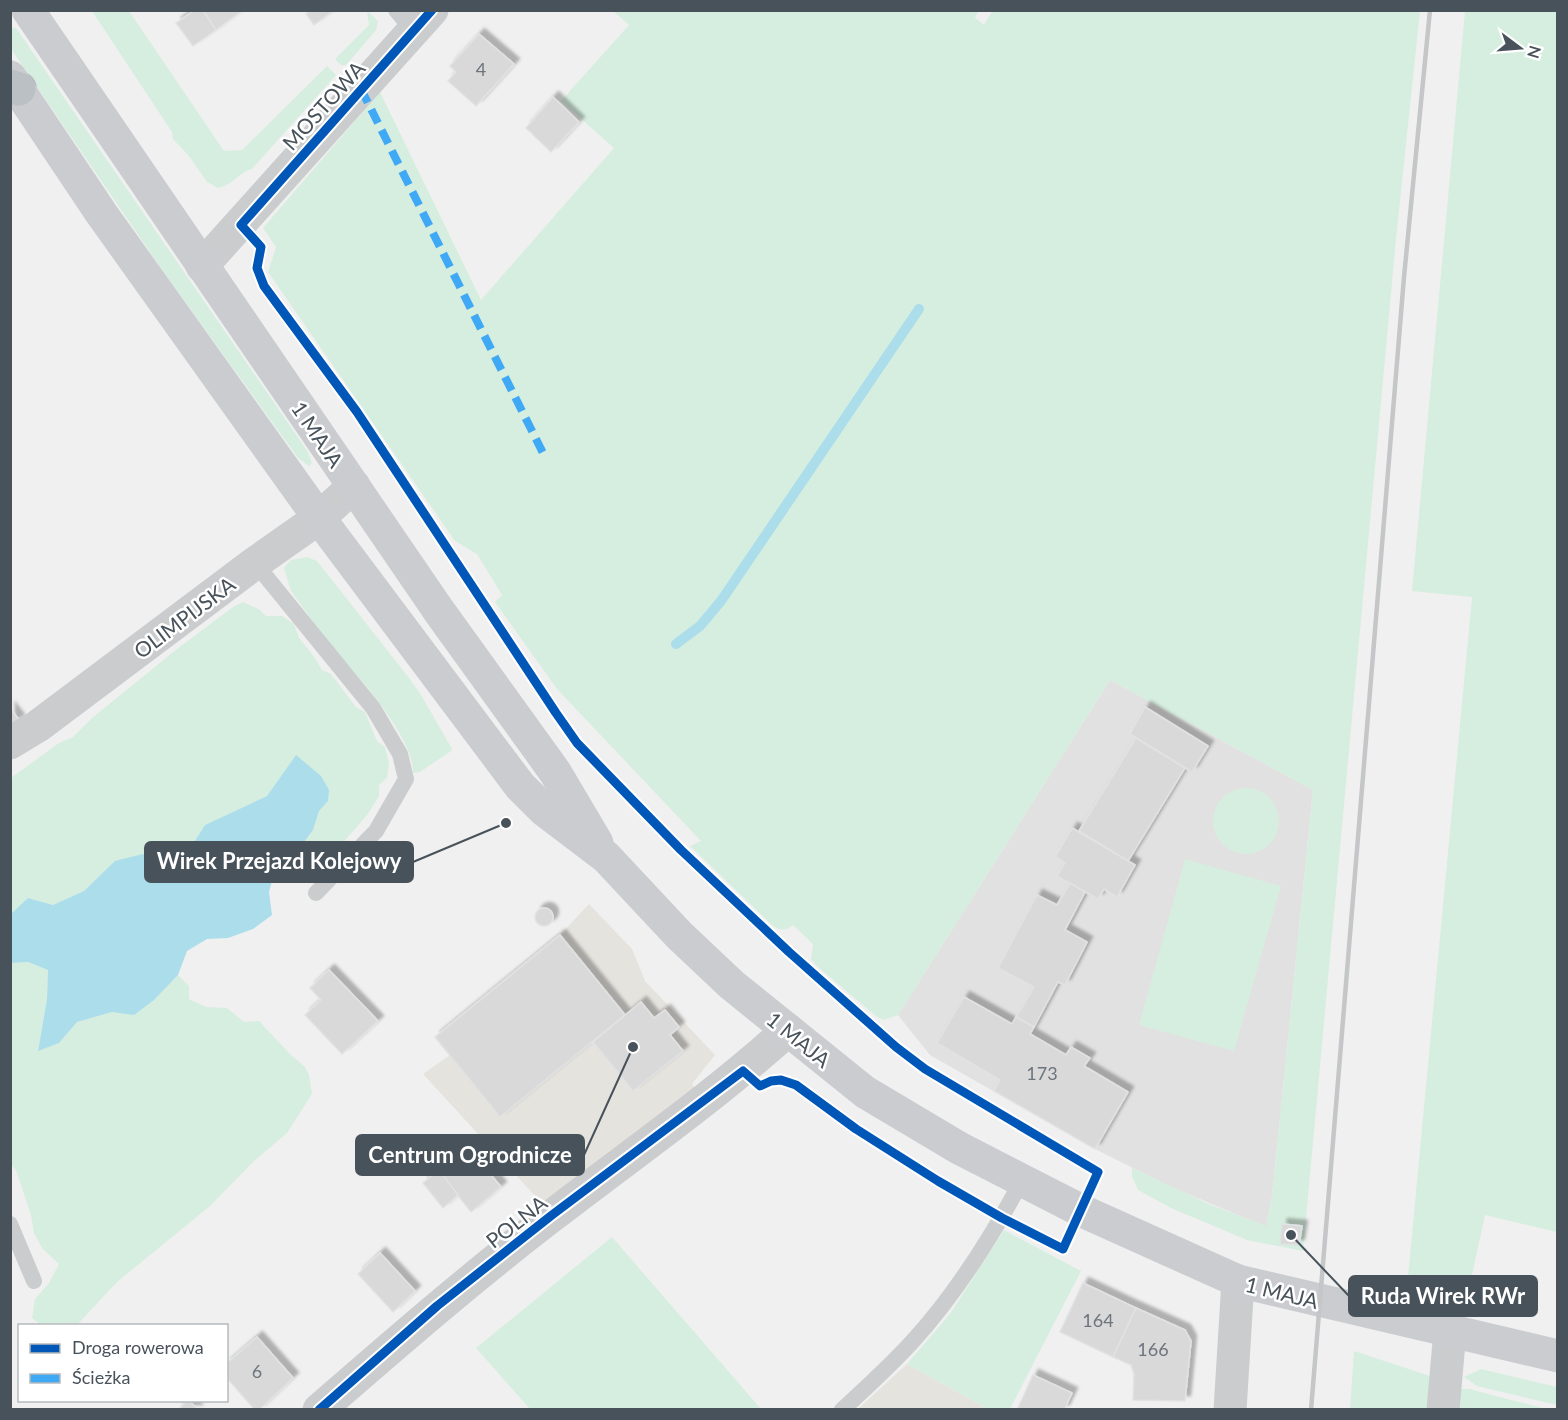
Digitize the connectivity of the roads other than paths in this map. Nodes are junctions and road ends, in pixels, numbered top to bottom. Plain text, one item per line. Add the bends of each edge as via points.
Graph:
1 (28, 10) edge
2 (414, 17) edge
3 (13, 84) edge
4 (202, 266) junction
5 (354, 486) junction
6 (319, 518) junction
7 (255, 563) junction
8 (10, 743) edge
9 (606, 857) junction
10 (316, 893) dead end
11 (788, 1030) junction
12 (1021, 1182) junction
13 (10, 1224) edge
14 (34, 1281) dead end
15 (1238, 1281) junction
16 (1450, 1331) junction
17 (1557, 1356) edge
18 (319, 1410) edge
19 (842, 1410) edge
20 (1230, 1410) edge
21 (1443, 1410) edge

1 - 4 main road, 1 MAJA
2 - 4 street, MOSTOWA
3 - 6 main road, 1 MAJA
4 - 5 main road, 1 MAJA
5 - 6 street, OLIMPIJSKA
5 - 9 main road, 1 MAJA via 555,772
6 - 7 street, OLIMPIJSKA
6 - 9 main road, 1 MAJA via 520,786 544,810
7 - 8 street, OLIMPIJSKA
7 - 10 lane via 373,708 400,754 406,779 376,831
9 - 11 main road, 1 MAJA via 679,935
11 - 12 main road, 1 MAJA via 865,1092
11 - 18 street, POLNA via 738,1075 446,1299
12 - 15 main road, 1 MAJA
12 - 19 lane via 951,1294 913,1341
13 - 14 lane
15 - 16 main road, 1 MAJA
15 - 20 street
16 - 17 main road, 1 MAJA
16 - 21 street

